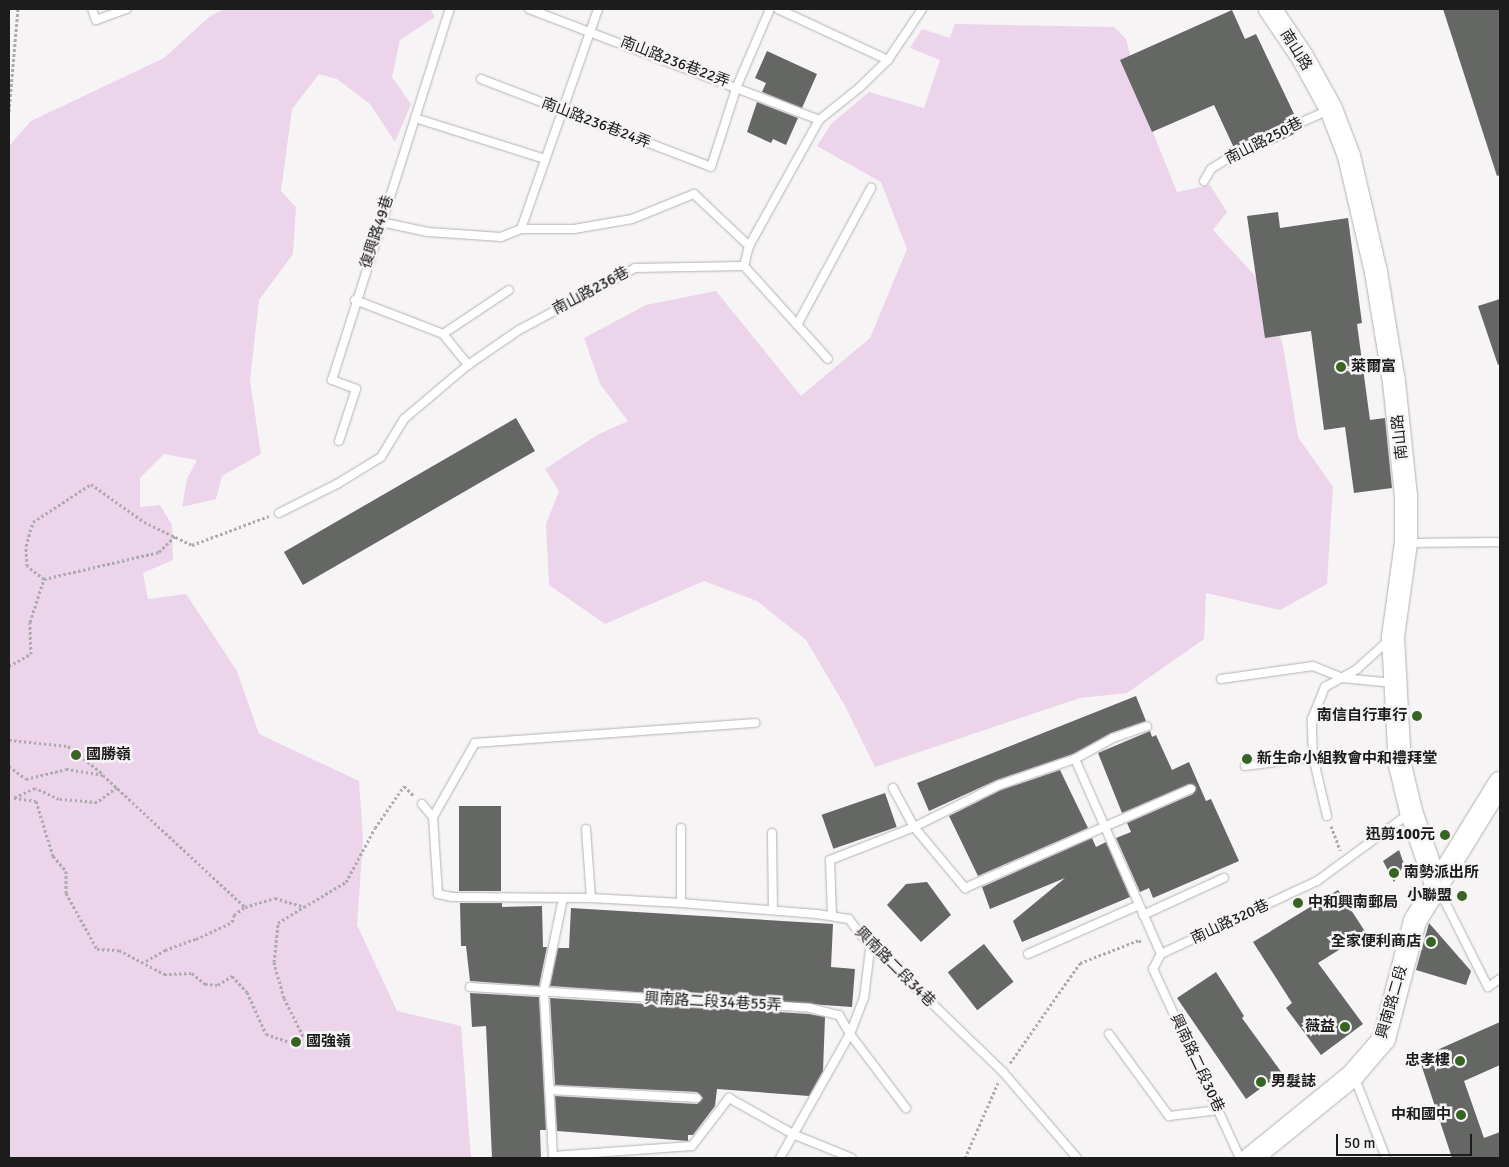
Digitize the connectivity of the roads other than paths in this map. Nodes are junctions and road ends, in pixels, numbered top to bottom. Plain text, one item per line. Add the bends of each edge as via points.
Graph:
1 (92, 9) edge
2 (127, 9) edge
3 (450, 9) edge
4 (529, 9) edge
5 (598, 9) edge
6 (770, 9) edge
7 (778, 9) edge
8 (922, 9) edge
9 (1270, 9) edge
10 (591, 30) junction
11 (888, 60) junction
12 (481, 79) dead end
13 (737, 86) junction
14 (563, 109) junction
15 (1331, 109) junction
16 (415, 118) junction
17 (819, 120) junction
18 (545, 159) junction
19 (1204, 181) dead end
20 (871, 188) dead end
21 (381, 222) junction
22 (520, 229) junction
23 (749, 246) junction
24 (744, 266) junction
25 (509, 290) dead end
26 (355, 300) junction
27 (797, 325) junction
28 (443, 334) junction
29 (828, 359) dead end
30 (468, 365) junction
31 (339, 441) dead end
32 (279, 513) road end
33 (1500, 542) edge
34 (1406, 543) junction
35 (1393, 637) junction
36 (1342, 678) junction
37 (1221, 679) dead end
38 (1396, 684) junction
39 (756, 723) dead end
40 (1147, 726) dead end
41 (1313, 757) junction
42 (1075, 759) junction
43 (1245, 766) dead end
44 (1500, 783) edge
45 (893, 788) dead end
46 (1191, 789) dead end
47 (422, 804) dead end
48 (1411, 811) junction
49 (1327, 816) road end
50 (433, 817) junction
51 (1105, 825) junction
52 (914, 827) junction
53 (681, 828) dead end
54 (586, 829) dead end
55 (772, 834) dead end
56 (1224, 878) dead end
57 (1436, 884) junction
58 (563, 898) junction
59 (591, 898) junction
60 (681, 903) junction
61 (1138, 906) junction
62 (773, 910) junction
63 (1143, 915) junction
64 (832, 916) junction
65 (871, 942) junction
66 (1028, 954) dead end
67 (1161, 954) junction
68 (1500, 979) edge
69 (470, 987) dead end
70 (544, 990) junction
71 (850, 1034) junction
72 (1109, 1034) dead end
73 (1353, 1075) junction
74 (549, 1090) junction
75 (697, 1098) dead end
76 (906, 1108) dead end
77 (1219, 1110) junction
78 (795, 1135) junction
79 (553, 1157) edge
80 (780, 1158) edge
81 (852, 1158) edge
82 (1077, 1158) edge
83 (1240, 1158) edge
84 (1251, 1158) edge
85 (1386, 1158) edge

1 - 2 lane via 96,20
3 - 16 lane, 復興路49巷
4 - 10 lane, 南山路236巷22弄
5 - 10 lane
6 - 13 lane
7 - 11 lane
8 - 11 lane
9 - 15 street, 南山路 via 1303,58
10 - 13 lane, 南山路236巷22弄
10 - 14 lane
11 - 17 lane
12 - 14 lane, 南山路236巷24弄
13 - 14 lane, 南山路236巷24弄 via 711,167
13 - 17 lane, 南山路236巷22弄
14 - 18 lane
15 - 19 lane, 南山路250巷 via 1246,146 1211,169
15 - 34 street, 南山路 via 1349,156 1377,282 1394,382 1406,496
16 - 18 lane
16 - 21 lane, 復興路49巷
17 - 23 lane
18 - 22 lane
20 - 27 lane
21 - 22 lane via 472,237 501,237
21 - 26 lane, 復興路49巷
22 - 23 lane via 574,228 632,218 694,194
23 - 24 lane
24 - 27 lane
24 - 30 lane, 南山路236巷 via 635,268 519,330
25 - 28 lane
26 - 28 lane
26 - 31 lane, 復興路49巷 via 332,380 356,389
27 - 29 lane
28 - 30 lane
30 - 32 lane, 南山路236巷 via 404,419 382,457
33 - 34 lane
34 - 35 street, 南山路
35 - 36 lane
35 - 38 street, 南山路
36 - 37 lane via 1313,666
36 - 38 lane
36 - 41 lane via 1325,687 1312,719
38 - 48 street, 南山路 via 1400,765
39 - 50 lane via 475,743
40 - 42 lane via 1113,738
41 - 43 lane
41 - 49 lane
42 - 51 lane
42 - 52 lane via 999,786
44 - 57 street, 興南路二段
45 - 52 lane
46 - 51 lane
47 - 50 lane
48 - 57 street, 南山路
48 - 67 lane, 南山路320巷 via 1317,881
50 - 58 lane, 興南路二段34巷 via 438,894 452,897
51 - 52 lane via 965,888
51 - 61 lane
52 - 64 lane via 830,860
53 - 60 lane
54 - 59 lane
55 - 62 lane
56 - 63 lane
57 - 68 lane via 1488,987
57 - 73 street, 興南路二段 via 1414,921 1384,1039
58 - 59 lane, 興南路二段34巷
58 - 70 lane
59 - 60 lane, 興南路二段34巷
60 - 62 lane, 興南路二段34巷
61 - 63 lane
61 - 66 lane
62 - 64 lane, 興南路二段34巷
63 - 67 lane
64 - 65 lane, 興南路二段34巷 via 849,919
65 - 71 lane via 864,998
65 - 82 lane, 興南路二段34巷 via 1003,1072
67 - 77 lane, 興南路二段30巷 via 1153,969
69 - 70 lane, 興南路二段34巷55弄
70 - 71 lane, 興南路二段34巷55弄 via 810,1008 840,1015
70 - 74 lane
71 - 76 lane, 興南路二段34巷55弄
71 - 78 lane
72 - 77 lane via 1169,1116
73 - 84 street, 興南路二段
73 - 85 lane
74 - 75 lane
74 - 79 lane
77 - 83 lane, 興南路二段30巷
78 - 79 lane via 729,1098 692,1146
78 - 80 lane
78 - 81 lane

